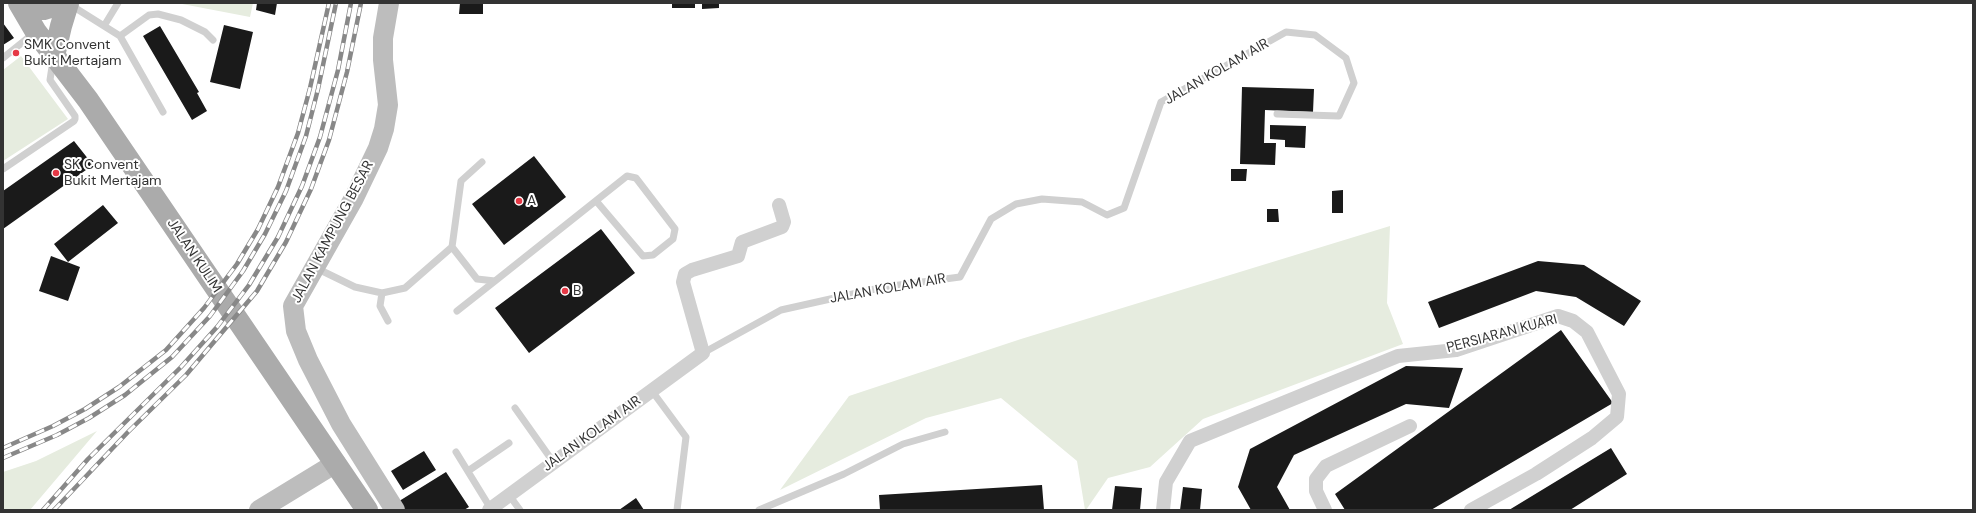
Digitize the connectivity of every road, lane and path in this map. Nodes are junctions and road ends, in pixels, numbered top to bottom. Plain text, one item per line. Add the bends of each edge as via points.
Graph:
1 (19, 3) edge
2 (32, 3) edge
3 (63, 3) edge
4 (68, 3) edge
5 (72, 3) edge
6 (118, 3) edge
7 (389, 3) edge
8 (104, 26) junction
9 (36, 32) junction
10 (120, 36) junction
11 (213, 40) dead end
12 (54, 56) junction
13 (3, 58) edge
14 (163, 112) dead end
15 (1277, 114) dead end
16 (482, 162) dead end
17 (3, 169) edge
18 (597, 202) junction
19 (780, 205) dead end
20 (452, 247) junction
21 (314, 266) junction
22 (496, 281) junction
23 (382, 293) junction
24 (457, 310) dead end
25 (388, 321) dead end
26 (703, 353) junction
27 (652, 391) junction
28 (515, 408) dead end
29 (1410, 426) dead end
30 (945, 432) dead end
31 (509, 443) dead end
32 (456, 452) dead end
33 (554, 462) junction
34 (336, 463) junction
35 (468, 471) junction
36 (509, 495) junction
37 (490, 509) edge
38 (259, 510) edge
39 (368, 510) edge
40 (395, 510) edge
41 (520, 510) edge
42 (678, 510) edge
43 (759, 510) edge
44 (1163, 510) edge
45 (1325, 510) edge
46 (1471, 510) edge

1 - 9 main road, JALAN KULIM
2 - 3 main road via 44,9
4 - 12 main road
5 - 8 lane
6 - 8 lane
7 - 21 street, JALAN KAMPUNG BESAR via 383,38 388,105 384,129 378,148 354,198
8 - 10 lane
9 - 12 main road, JALAN KULIM
9 - 13 lane
10 - 11 lane via 149,15 158,14 181,20 205,32
10 - 14 lane
12 - 17 lane via 50,80 75,119
12 - 34 main road, JALAN KULIM via 88,100
15 - 26 lane, JALAN KOLAM AIR via 1339,116 1354,83 1346,58 1315,35 1286,32 1162,102 1124,208 1107,215 1082,202 1042,199 1016,204 991,219 960,277 884,287 781,310
16 - 20 lane via 460,181
18 - 18 lane via 627,176 636,178 675,229 673,239 653,255 644,256
18 - 22 lane
19 - 26 street via 784,222 782,227 742,242 738,256 685,274 683,282
20 - 22 lane via 477,279
20 - 23 lane via 405,288
21 - 23 lane via 355,287
21 - 40 street, JALAN KAMPUNG BESAR via 292,306 296,331 341,424
22 - 24 lane
23 - 25 lane via 380,306
26 - 27 street, JALAN KOLAM AIR
27 - 33 street, JALAN KOLAM AIR
27 - 42 lane via 686,437
28 - 33 lane
29 - 45 street via 1326,466 1316,479 1316,491
30 - 43 lane via 903,444 844,474
31 - 35 lane
32 - 35 lane
33 - 36 street, JALAN KOLAM AIR
34 - 38 street
34 - 39 main road, JALAN KULIM
35 - 37 lane
36 - 37 street, JALAN KOLAM AIR
36 - 41 lane
44 - 46 street, PERSIARAN KUARI via 1166,482 1190,442 1398,356 1456,350 1558,316 1572,321 1587,332 1619,394 1617,417 1592,438 1536,474

